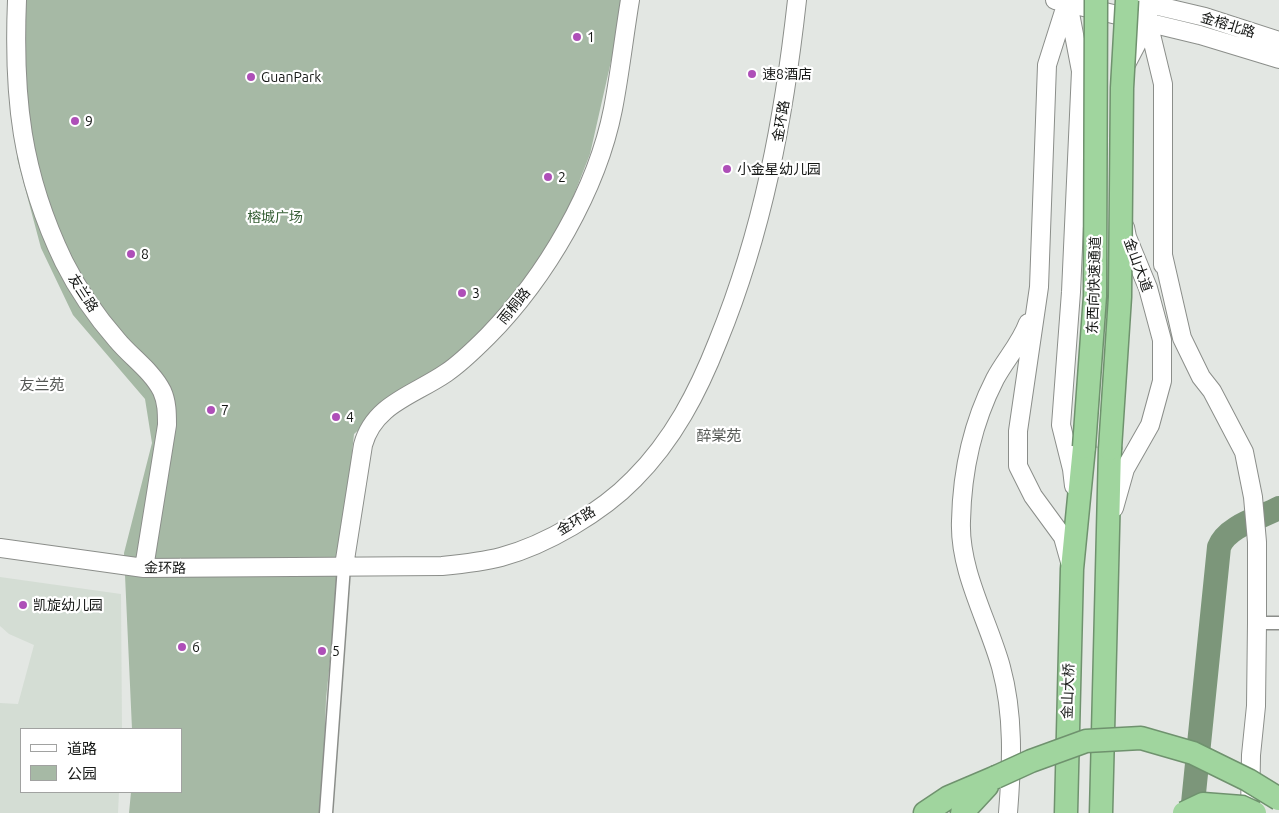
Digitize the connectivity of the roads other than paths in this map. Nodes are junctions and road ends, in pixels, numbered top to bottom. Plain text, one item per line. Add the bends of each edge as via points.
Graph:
1 (17, 0) edge
2 (630, 0) edge
3 (797, 0) edge
4 (1096, 0) edge
5 (1063, 1) edge
6 (1139, 1) edge
7 (1148, 22) junction
8 (1279, 41) edge
9 (1279, 59) edge
10 (1163, 255) junction
11 (1039, 287) junction
12 (1162, 340) junction
13 (1077, 517) junction
14 (1109, 525) junction
15 (0, 548) edge
16 (344, 566) junction
17 (144, 568) junction
18 (1072, 569) junction
19 (1257, 623) junction
20 (1279, 623) edge
21 (1251, 755) junction
22 (996, 777) junction
23 (1279, 799) edge
24 (326, 813) edge
25 (925, 813) edge
26 (962, 813) edge
27 (1008, 813) edge
28 (1066, 813) edge
29 (1101, 813) edge
30 (1184, 813) edge
31 (1231, 813) edge
32 (1250, 813) edge
33 (1254, 813) edge

1 - 17 main road, 友兰路 via 15,61 21,130 37,196 76,284 117,340 157,383 166,406 167,424
2 - 16 main road, 雨桐路 via 607,132 568,227 539,274 489,336 460,363 388,406 372,422 363,445
3 - 16 main road, 金环路 via 779,137 742,279 699,386 657,453 634,480 606,503 567,528 520,551 483,561 442,566
4 - 13 highway, 东西向快速通道, bridge via 1094,296
5 - 7 main road, 金榕北路
5 - 11 main road via 1047,65
5 - 13 main road via 1081,71 1061,425 1072,470
6 - 7 main road, 金山大道
6 - 8 main road, 金榕北路
6 - 14 highway, 东西向快速通道, bridge via 1122,88 1120,297 1110,449
7 - 9 main road, 金榕北路
7 - 10 main road via 1163,84
7 - 12 main road, 金山大道 via 1119,79 1117,176 1127,237 1148,288
10 - 12 main road
10 - 19 main road via 1182,338 1244,452 1257,542
11 - 18 main road via 1018,431 1018,466 1033,496 1063,537
11 - 27 main road via 1025,332 1002,365 988,393 971,442 961,523 972,581 1009,699
12 - 14 main road, 金山大道 via 1162,381 1150,425 1125,469
13 - 18 highway, 东西向快速通道
14 - 29 highway, 东西向快速通道
15 - 17 main road, 金环路
16 - 17 main road, 金环路
16 - 24 street
18 - 28 highway, 金山大桥
19 - 20 street
19 - 21 main road via 1256,706
21 - 31 main road via 1241,795
21 - 32 main road
22 - 23 highway, bridge via 1086,740 1141,738 1193,753
22 - 25 highway via 950,797
22 - 26 highway
30 - 33 highway, bridge via 1203,804 1242,806

